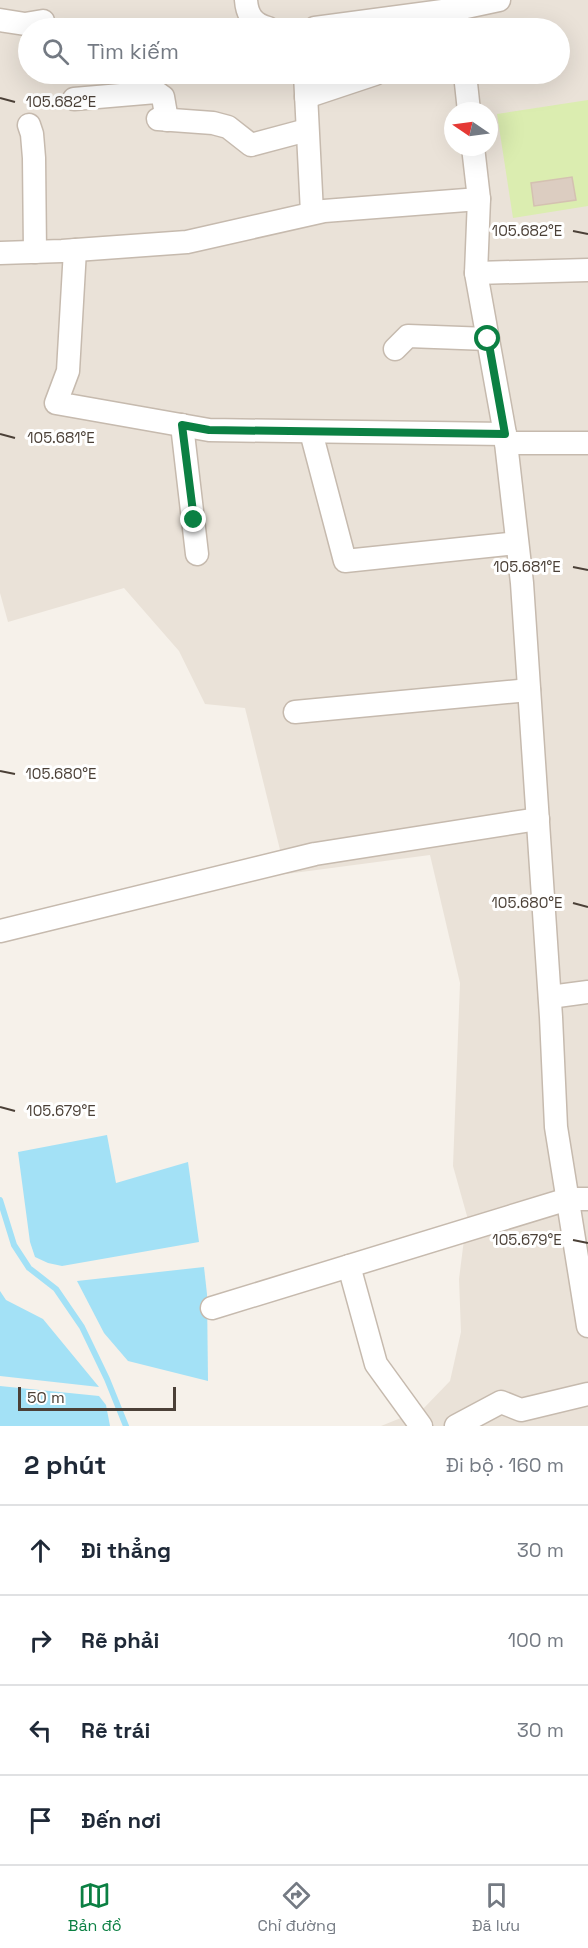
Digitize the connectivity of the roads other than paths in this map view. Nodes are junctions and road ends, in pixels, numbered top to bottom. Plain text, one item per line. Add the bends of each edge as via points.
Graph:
1 (246, 0) edge
2 (500, 0) edge
3 (458, 12) edge
4 (251, 18) edge
5 (404, 18) edge
6 (0, 20) edge
7 (18, 23) edge
8 (305, 84) edge
9 (345, 84) edge
10 (466, 84) edge
11 (306, 97) junction
12 (74, 99) dead end
13 (468, 102) edge
14 (29, 125) dead end
15 (307, 130) junction
16 (474, 156) edge
17 (479, 199) junction
18 (312, 213) junction
19 (75, 250) junction
20 (35, 252) junction
21 (0, 253) edge
22 (588, 270) edge
23 (476, 273) junction
24 (488, 339) junction
25 (395, 349) dead end
26 (182, 425) junction
27 (311, 432) junction
28 (506, 439) junction
29 (588, 443) edge
30 (517, 543) junction
31 (197, 554) dead end
32 (529, 690) junction
33 (295, 712) dead end
34 (538, 819) junction
35 (0, 931) edge
36 (588, 992) edge
37 (550, 997) junction
38 (578, 1199) edge
39 (349, 1266) junction
40 (212, 1308) dead end
41 (588, 1326) edge
42 (588, 1394) edge
43 (421, 1426) edge
44 (456, 1426) edge

1 - 4 street
2 - 3 street
3 - 5 street
6 - 7 street
8 - 11 street
9 - 11 street
10 - 13 street
11 - 15 street
12 - 15 street via 156,92 163,97 162,120 213,123 228,128 250,145
14 - 20 street via 34,158
15 - 18 street
16 - 17 street
17 - 18 street
17 - 23 street
18 - 19 street via 187,242
19 - 20 street
19 - 26 street via 68,371 56,403
20 - 21 street
22 - 23 street
23 - 24 street
24 - 25 street via 408,336
24 - 28 street
26 - 27 street via 209,430
26 - 31 street
27 - 28 street
27 - 30 street via 345,561
28 - 29 street
28 - 30 street
30 - 32 street
32 - 33 street
32 - 34 street
34 - 35 street via 315,854
34 - 37 street
36 - 37 street
37 - 38 street via 556,1127
38 - 39 street
38 - 41 street
39 - 40 street
39 - 43 street via 376,1364
42 - 44 street via 521,1410 501,1402

